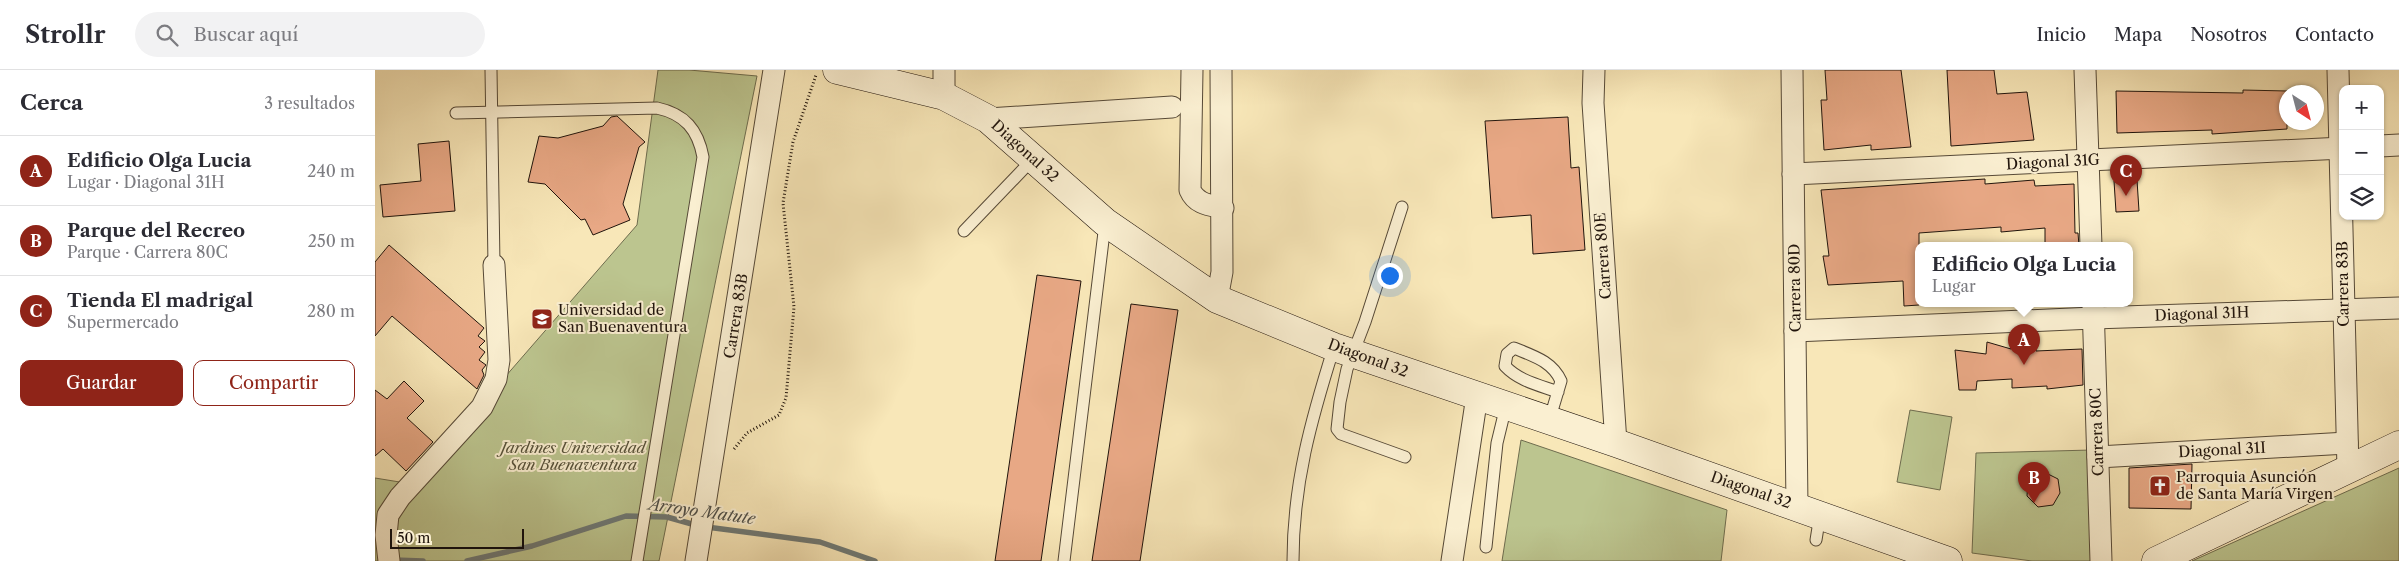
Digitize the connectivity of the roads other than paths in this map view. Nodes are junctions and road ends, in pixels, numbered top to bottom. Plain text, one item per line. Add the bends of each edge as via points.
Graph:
1 (491, 70) edge
2 (774, 70) edge
3 (837, 70) edge
4 (1192, 70) edge
5 (1221, 70) edge
6 (1594, 70) edge
7 (1792, 70) edge
8 (2085, 70) edge
9 (2338, 70) edge
10 (944, 83) edge
11 (1172, 107) dead end
12 (492, 112) junction
13 (456, 113) dead end
14 (988, 119) junction
15 (2340, 130) edge
16 (2399, 145) edge
17 (2384, 146) edge
18 (2339, 148) edge
19 (1033, 159) junction
20 (2089, 160) junction
21 (1793, 174) junction
22 (2342, 175) edge
23 (1402, 207) dead end
24 (1223, 208) junction
25 (1105, 222) junction
26 (964, 232) dead end
27 (2091, 242) edge
28 (494, 265) joint
29 (1217, 298) junction
30 (2399, 308) edge
31 (2344, 310) junction
32 (2093, 311) edge
33 (1795, 331) junction
34 (1344, 351) junction
35 (1558, 392) junction
36 (1477, 396) junction
37 (1506, 406) junction
38 (1549, 421) junction
39 (1616, 443) junction
40 (2399, 445) edge
41 (2347, 456) junction
42 (2098, 457) junction
43 (1405, 458) dead end
44 (1811, 521) junction
45 (1486, 547) dead end
46 (637, 559) edge
47 (389, 561) edge
48 (696, 561) edge
49 (1065, 561) edge
50 (1293, 561) edge
51 (1452, 561) edge
52 (1948, 561) edge
53 (2101, 561) edge
54 (2156, 561) edge

1 - 12 lane
2 - 48 street, Carrera 83B
3 - 10 street, Diagonal 32
4 - 24 street via 1190,190 1193,198 1200,202
5 - 24 street
6 - 39 street, Carrera 80E via 1593,104
7 - 21 street, Carrera 80D
8 - 20 street
9 - 15 street, Carrera 83B
10 - 14 street, Diagonal 32
11 - 14 street
12 - 13 lane
12 - 28 lane
12 - 46 lane via 657,108 672,111 689,123 699,140 703,157
14 - 19 street, Diagonal 32
16 - 17 street
18 - 20 street, Diagonal 31G
19 - 25 street, Diagonal 32
19 - 26 lane
20 - 21 street, Diagonal 31G
20 - 27 street
21 - 33 street, Carrera 80D
22 - 31 street, Carrera 83B
23 - 34 lane
24 - 29 street via 1222,272
25 - 29 street, Diagonal 32
25 - 49 lane
28 - 47 street via 499,360 496,379 482,407 400,497 389,515 386,535
29 - 34 street, Diagonal 32
30 - 31 street, Diagonal 31H
31 - 32 street, Diagonal 31H
31 - 41 street, Carrera 83B
32 - 33 street, Diagonal 31H
32 - 42 street, Carrera 80C
33 - 44 street, Carrera 80D
34 - 36 street, Diagonal 32
34 - 43 lane via 1345,378 1337,429 1341,434
34 - 50 lane via 1305,446 1293,524
35 - 35 lane via 1561,381 1546,362 1514,348 1507,354 1505,366 1512,372
35 - 38 lane
36 - 37 street, Diagonal 32
36 - 51 street
37 - 38 street, Diagonal 32
37 - 45 lane via 1497,442
38 - 39 street, Diagonal 32
39 - 44 street, Diagonal 32
40 - 41 street
41 - 42 street, Diagonal 31I
41 - 54 street via 2194,545
42 - 53 street, Carrera 80C
44 - 52 street, Diagonal 32

